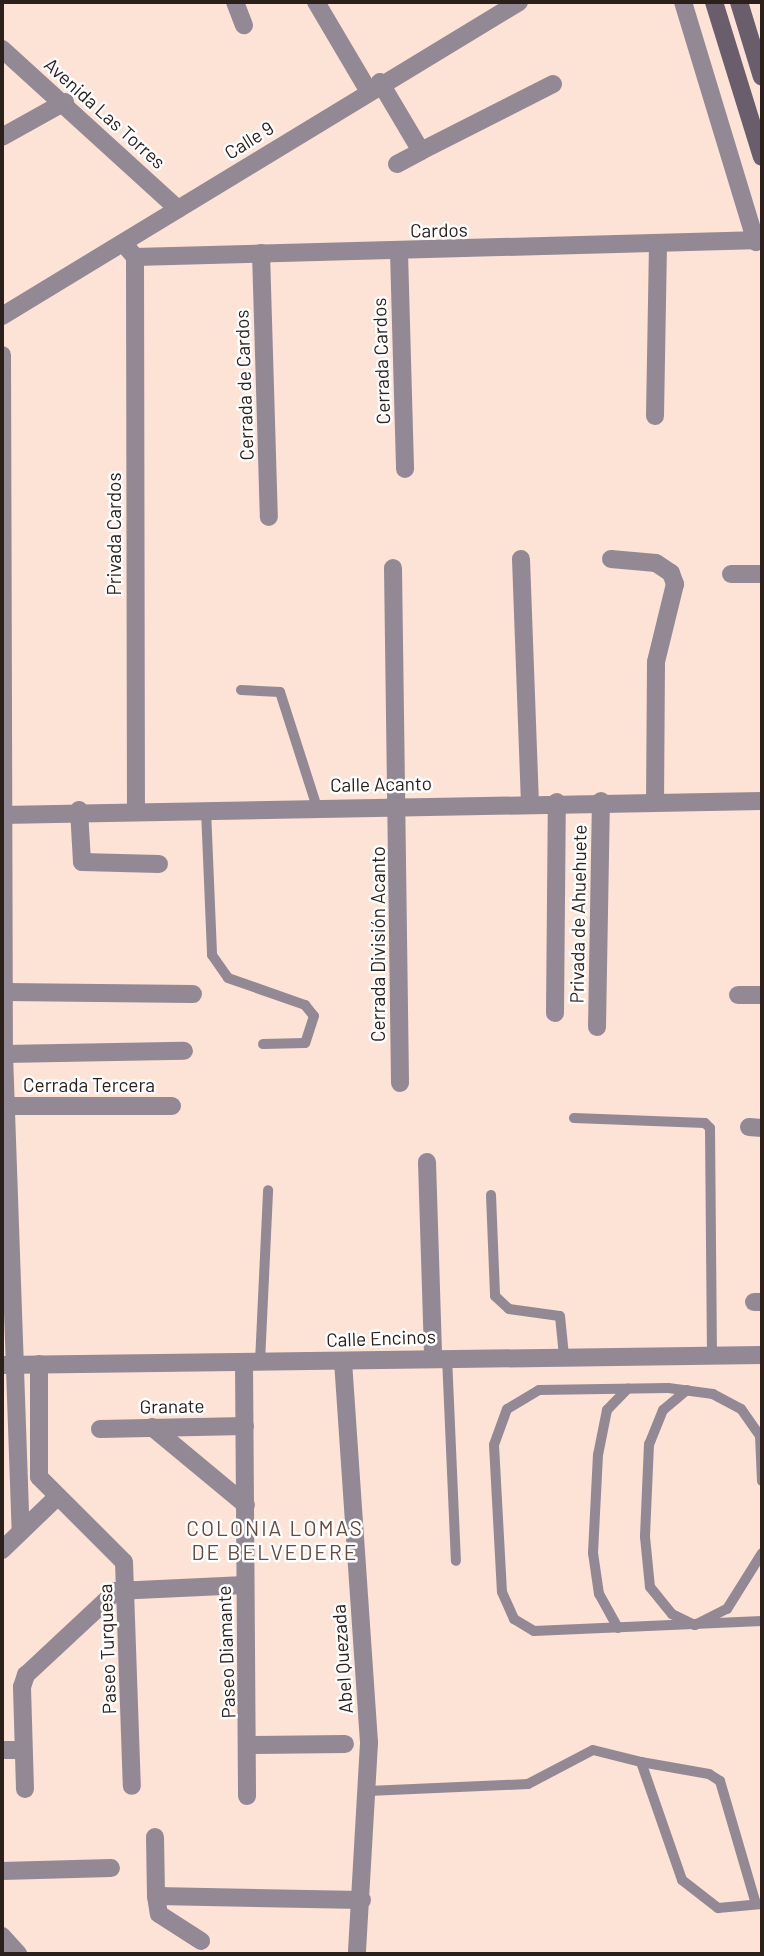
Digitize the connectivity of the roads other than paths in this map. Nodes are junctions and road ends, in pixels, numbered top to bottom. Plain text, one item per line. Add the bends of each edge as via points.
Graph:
1 (235, 2) edge
2 (316, 2) edge
3 (519, 2) edge
4 (682, 2) edge
5 (714, 2) edge
6 (739, 2) edge
7 (244, 26) dead end
8 (2, 49) edge
9 (762, 77) edge
10 (553, 84) dead end
11 (374, 86) junction
12 (65, 102) junction
13 (2, 137) edge
14 (421, 151) junction
15 (762, 157) edge
16 (397, 164) dead end
17 (178, 209) junction
18 (759, 241) edge
19 (658, 246) junction
20 (129, 250) junction
21 (399, 252) junction
22 (261, 253) junction
23 (2, 316) edge
24 (2, 355) edge
25 (655, 416) dead end
26 (405, 469) dead end
27 (269, 517) dead end
28 (521, 559) dead end
29 (611, 559) dead end
30 (393, 568) dead end
31 (731, 574) dead end
32 (762, 574) edge
33 (241, 690) dead end
34 (601, 801) junction
35 (655, 801) junction
36 (762, 801) edge
37 (530, 802) junction
38 (557, 802) junction
39 (398, 805) junction
40 (317, 807) junction
41 (206, 809) junction
42 (79, 810) junction
43 (136, 811) junction
44 (4, 815) edge
45 (159, 864) dead end
46 (5, 992) junction
47 (193, 994) dead end
48 (738, 995) dead end
49 (762, 995) edge
50 (555, 1013) dead end
51 (4, 1020) edge
52 (597, 1027) dead end
53 (263, 1044) dead end
54 (184, 1051) dead end
55 (4, 1054) junction
56 (400, 1083) dead end
57 (6, 1106) junction
58 (172, 1106) dead end
59 (574, 1118) dead end
60 (5, 1161) edge
61 (427, 1162) dead end
62 (268, 1190) dead end
63 (491, 1195) dead end
64 (712, 1355) junction
65 (762, 1355) edge
66 (565, 1356) junction
67 (440, 1357) junction
68 (343, 1361) junction
69 (39, 1364) junction
70 (10, 1368) edge
71 (249, 1368) junction
72 (628, 1388) junction
73 (687, 1390) junction
74 (8, 1399) edge
75 (39, 1400) junction
76 (245, 1426) junction
77 (152, 1427) junction
78 (100, 1429) dead end
79 (9, 1477) edge
80 (39, 1477) junction
81 (762, 1481) edge
82 (56, 1498) junction
83 (246, 1505) junction
84 (21, 1532) junction
85 (3, 1548) edge
86 (762, 1553) edge
87 (456, 1561) dead end
88 (244, 1585) junction
89 (127, 1590) junction
90 (762, 1621) edge
91 (695, 1625) junction
92 (618, 1628) junction
93 (345, 1744) dead end
94 (250, 1745) junction
95 (2, 1750) edge
96 (23, 1750) junction
97 (641, 1762) junction
98 (132, 1786) dead end
99 (25, 1789) dead end
100 (368, 1791) junction
101 (247, 1796) dead end
102 (155, 1837) dead end
103 (111, 1868) dead end
104 (2, 1871) edge
105 (156, 1896) junction
106 (362, 1900) junction
107 (759, 1904) edge
108 (2, 1936) edge
109 (201, 1941) dead end
110 (18, 1954) edge
111 (358, 1954) edge

1 - 7 street
2 - 11 street
3 - 11 street, Calle 9
4 - 18 street
5 - 15 main road
6 - 9 main road
8 - 12 street, Avenida Las Torres
10 - 14 street
11 - 14 street
11 - 17 street, Calle 9
12 - 13 street
12 - 17 street, Avenida Las Torres
14 - 16 street
17 - 20 street, Calle 9
18 - 19 street, Cardos
19 - 21 street, Cardos
19 - 25 street
20 - 22 street, Cardos
20 - 23 street, Calle 9
20 - 43 street, Privada Cardos
21 - 22 street, Cardos
21 - 26 street, Cerrada Cardos
22 - 27 street, Cerrada de Cardos
24 - 44 street
28 - 37 street
29 - 35 street via 656,562 671,573 675,584 656,662
30 - 39 street, Cerrada División Acanto
31 - 32 street
33 - 40 lane via 280,692
34 - 35 street, Calle Acanto
34 - 38 street, Calle Acanto
34 - 52 street, Privada de Ahuehuete
35 - 36 street, Calle Acanto
37 - 38 street, Calle Acanto
37 - 39 street, Calle Acanto
38 - 50 street
39 - 40 street, Calle Acanto
39 - 56 street, Cerrada División Acanto
40 - 41 street, Calle Acanto
41 - 43 street, Calle Acanto
41 - 53 lane via 212,955 228,978 305,1005 314,1016 305,1043
42 - 43 street, Calle Acanto
42 - 44 street, Calle Acanto
42 - 45 street via 82,862
44 - 46 street
46 - 47 street
46 - 51 street
48 - 49 street
51 - 55 street
54 - 55 street
55 - 57 street
57 - 58 street, Cerrada Tercera
57 - 60 street
59 - 64 lane via 705,1123 710,1128
60 - 70 street
61 - 67 street
62 - 71 lane
63 - 66 lane via 495,1296 509,1309 560,1317
64 - 65 street, Calle Encinos
64 - 66 street, Calle Encinos
66 - 67 street, Calle Encinos
67 - 68 street, Calle Encinos
67 - 87 lane
68 - 71 street, Calle Encinos
68 - 100 street, Abel Quezada
69 - 70 street, Calle Encinos
69 - 71 street, Calle Encinos
69 - 75 street
70 - 74 street
71 - 76 street, Paseo Diamante
72 - 73 lane
72 - 92 lane via 607,1410 598,1455 593,1541 599,1594
72 - 92 lane via 539,1390 507,1409 494,1445 502,1592 514,1619 534,1631
73 - 81 lane via 713,1394 741,1409 760,1436
73 - 91 lane via 663,1410 649,1444 645,1537 650,1587 671,1614
74 - 75 street
74 - 79 street
75 - 80 street
76 - 77 street, Granate
76 - 83 street, Paseo Diamante
77 - 78 street, Granate
77 - 83 street
79 - 80 street
79 - 84 street
80 - 82 street, Paseo Turquesa
82 - 84 street
82 - 89 street, Paseo Turquesa via 124,1562
83 - 88 street, Paseo Diamante
84 - 85 street
86 - 91 lane via 727,1609
88 - 89 street
88 - 94 street, Paseo Diamante
89 - 96 street via 116,1591 26,1675
89 - 98 street, Paseo Turquesa
90 - 91 lane
91 - 92 lane
93 - 94 street
94 - 101 street, Paseo Diamante
95 - 96 street
96 - 99 street
97 - 100 lane via 593,1750 528,1784
97 - 107 lane via 720,1781
97 - 107 lane via 682,1880 718,1908
100 - 106 street, Abel Quezada
102 - 105 street
103 - 104 street
105 - 106 street
105 - 109 street via 159,1914
106 - 111 street, Abel Quezada
108 - 110 street

